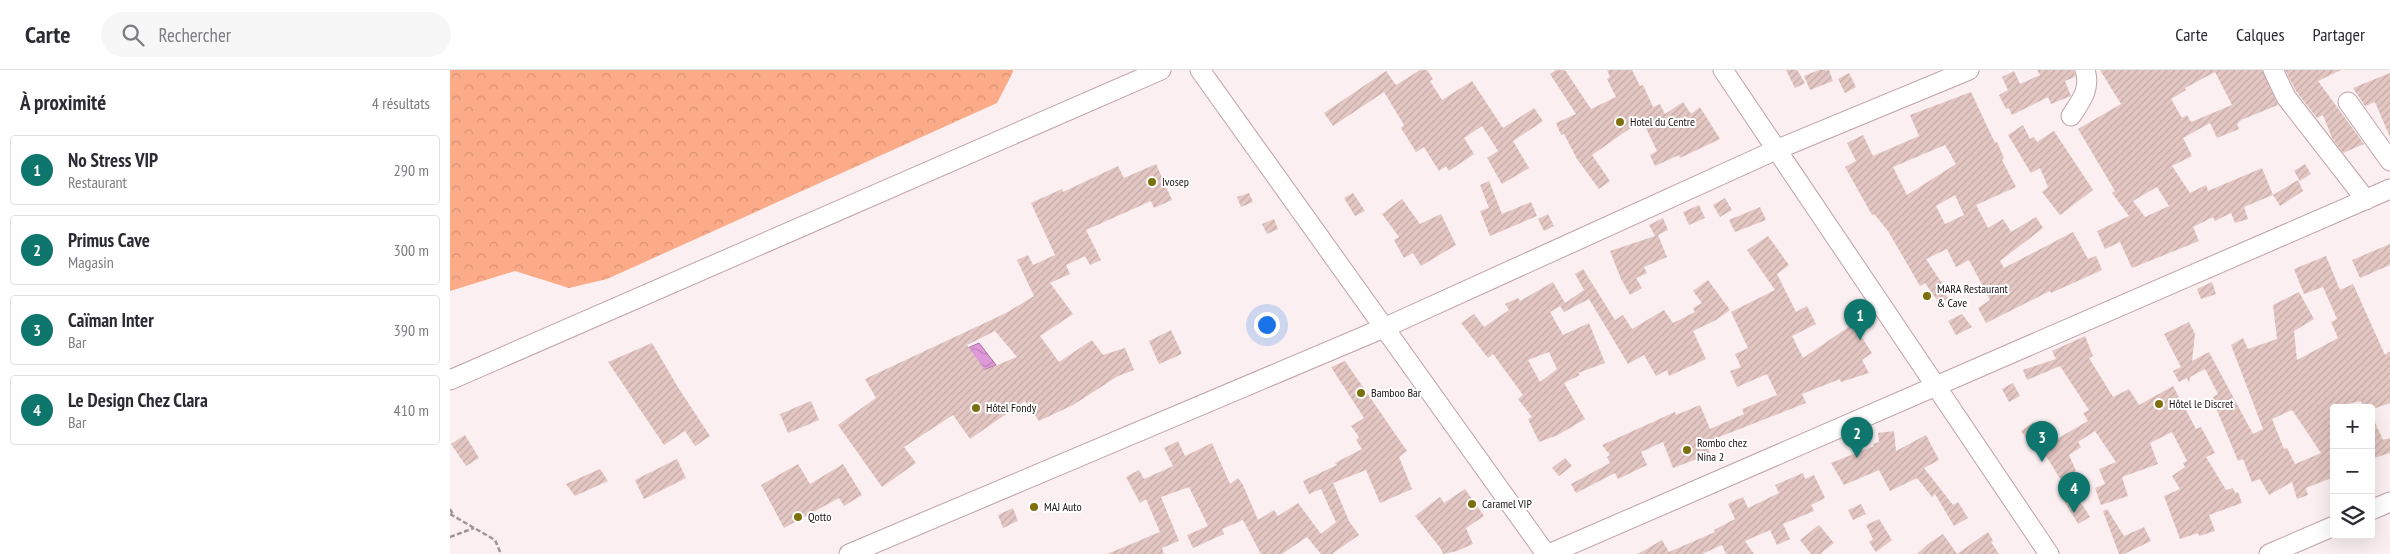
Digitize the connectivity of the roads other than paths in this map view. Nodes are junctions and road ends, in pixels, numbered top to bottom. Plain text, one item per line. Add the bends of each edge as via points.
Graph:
1 (1160, 70) edge
2 (1200, 70) edge
3 (1723, 70) edge
4 (1970, 70) edge
5 (2085, 70) edge
6 (2273, 70) edge
7 (2348, 102) dead end
8 (2071, 116) dead end
9 (1778, 149) junction
10 (2390, 161) edge
11 (2390, 189) edge
12 (2366, 200) junction
13 (1386, 327) junction
14 (450, 380) edge
15 (1936, 384) junction
16 (2390, 502) edge
17 (2375, 508) edge
18 (2330, 528) edge
19 (849, 554) edge
20 (1548, 554) edge
21 (2049, 554) edge
22 (2269, 554) edge

1 - 14 street
2 - 13 street
3 - 9 street
4 - 9 street
5 - 8 street via 2088,78 2086,94
6 - 12 street via 2286,97
7 - 10 street
9 - 13 street
9 - 15 street
11 - 12 street
12 - 15 street
13 - 19 street
13 - 20 street
15 - 20 street
15 - 21 street
16 - 17 street
18 - 22 street

